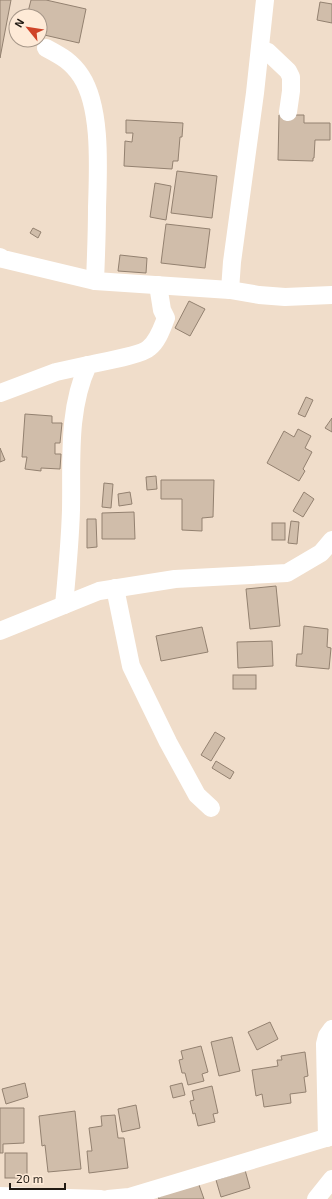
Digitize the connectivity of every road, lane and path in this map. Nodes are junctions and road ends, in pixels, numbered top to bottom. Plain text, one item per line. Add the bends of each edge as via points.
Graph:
1 (265, 0) edge
2 (46, 48) dead end
3 (260, 49) junction
4 (288, 112) dead end
5 (0, 257) edge
6 (95, 281) junction
7 (158, 286) junction
8 (230, 290) junction
9 (332, 295) edge
10 (88, 365) junction
11 (0, 393) edge
12 (332, 540) edge
13 (115, 588) junction
14 (64, 605) junction
15 (0, 631) edge
16 (211, 808) dead end
17 (332, 1029) edge
18 (330, 1137) edge
19 (332, 1179) edge
20 (0, 1196) edge
21 (101, 1199) edge
22 (108, 1199) edge
23 (316, 1199) edge

1 - 3 street
2 - 6 street via 68,60 81,77 93,104 98,167
3 - 4 street via 268,52 291,77
3 - 8 street
5 - 6 street
6 - 7 street
7 - 8 street
7 - 10 street via 166,318 158,338 149,349 138,354
8 - 9 street via 285,297
10 - 11 street via 56,372
10 - 14 street via 82,380 72,429 71,512
12 - 13 street via 321,553 287,573 175,579
13 - 14 street
13 - 16 street via 131,666 197,795
14 - 15 street
17 - 18 street via 325,1044
18 - 22 street via 129,1197
19 - 23 street
20 - 21 street

